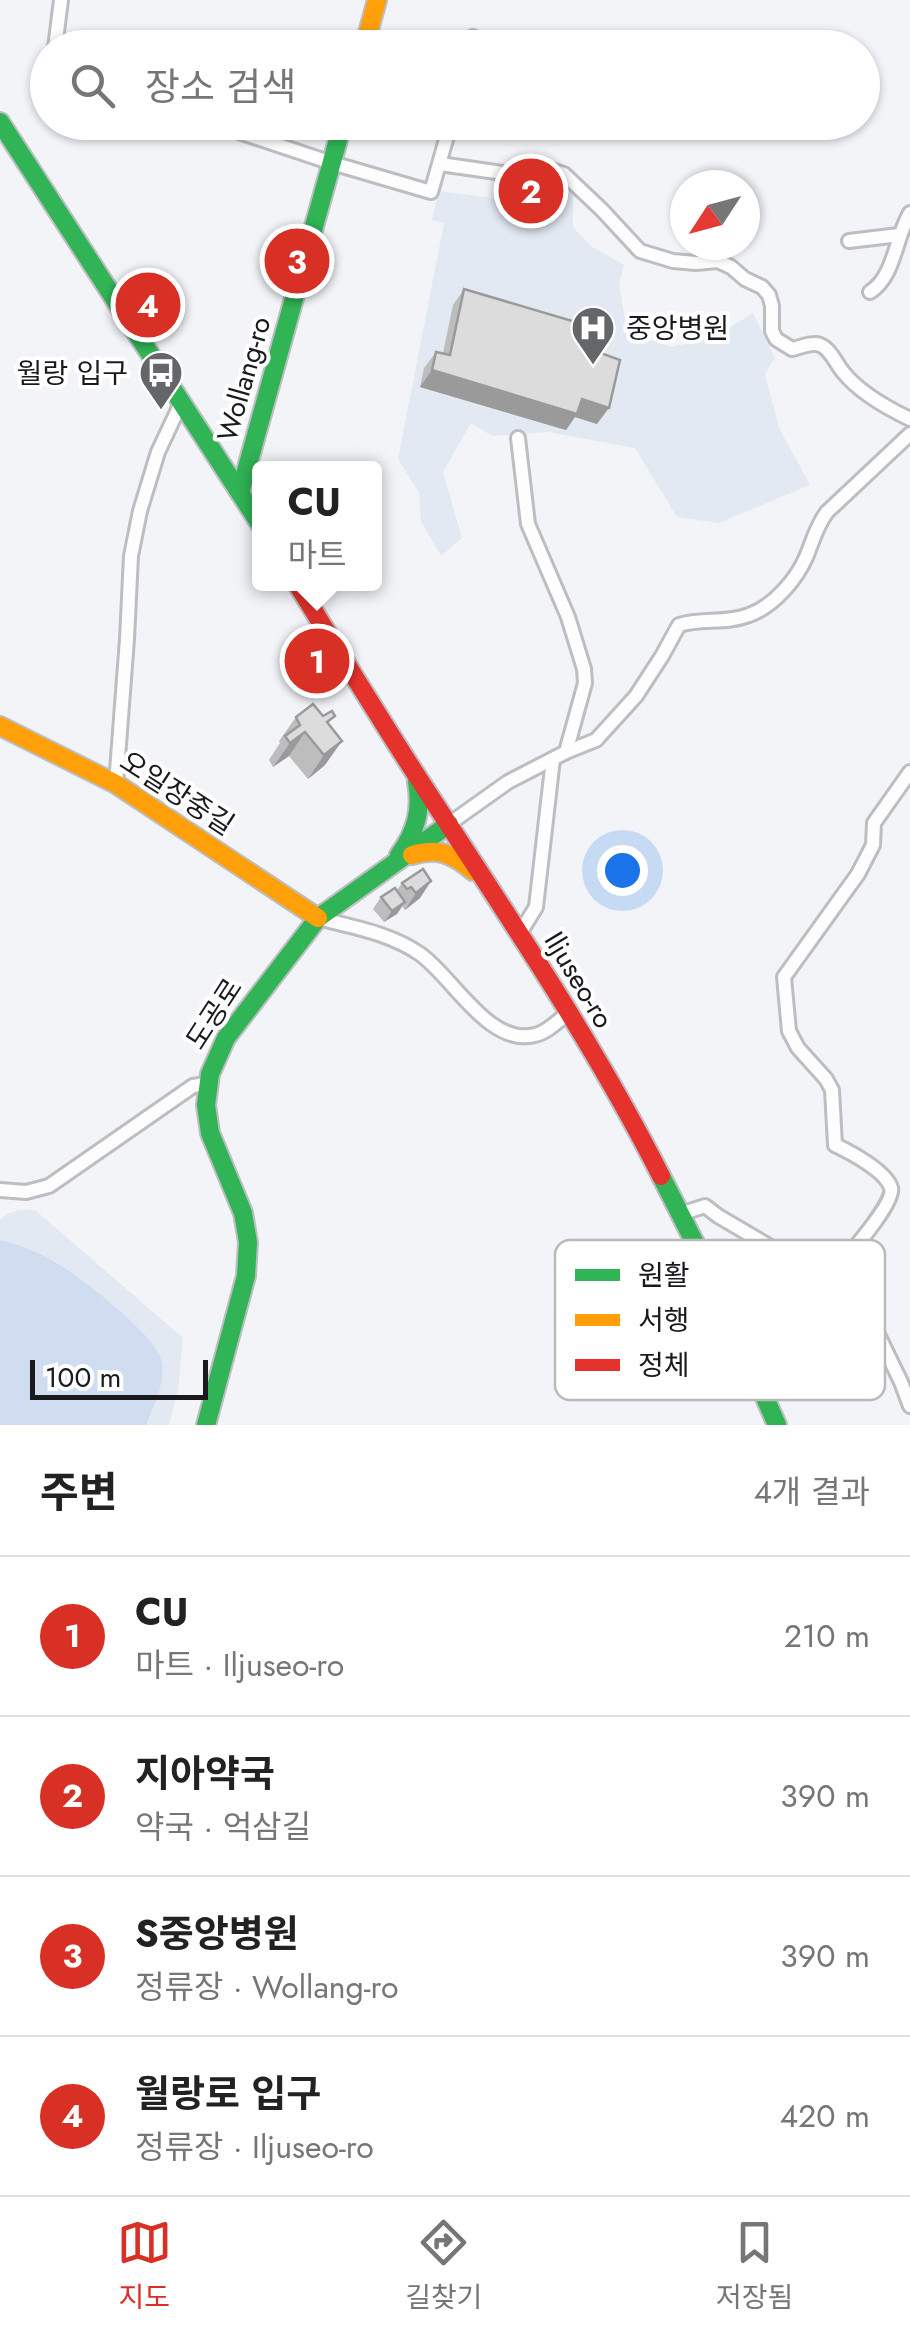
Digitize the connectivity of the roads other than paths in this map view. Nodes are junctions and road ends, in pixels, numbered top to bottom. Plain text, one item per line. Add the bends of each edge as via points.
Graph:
1 (61, 0) edge
2 (377, 0) edge
3 (57, 30) edge
4 (369, 30) edge
5 (0, 122) edge
6 (263, 140) edge
7 (338, 140) edge
8 (446, 140) edge
9 (332, 163) junction
10 (440, 164) junction
11 (910, 213) edge
12 (899, 235) junction
13 (849, 242) dead end
14 (870, 292) dead end
15 (182, 401) junction
16 (910, 419) edge
17 (910, 434) edge
18 (518, 438) dead end
19 (240, 493) junction
20 (252, 512) edge
21 (301, 591) edge
22 (0, 726) edge
23 (559, 755) junction
24 (405, 757) junction
25 (910, 772) edge
26 (116, 784) junction
27 (448, 824) junction
28 (386, 870) junction
29 (494, 893) junction
30 (318, 918) junction
31 (520, 933) junction
32 (568, 1014) junction
33 (200, 1085) junction
34 (0, 1190) edge
35 (680, 1214) junction
36 (693, 1240) edge
37 (759, 1240) edge
38 (860, 1240) edge
39 (885, 1348) edge
40 (766, 1400) edge
41 (910, 1406) edge
42 (206, 1425) edge
43 (777, 1425) edge

1 - 3 street
2 - 4 main road
5 - 15 main road
6 - 9 street
7 - 9 main road, Wollang-ro
8 - 10 street
9 - 10 street via 431,192
9 - 19 main road, Wollang-ro
10 - 16 street via 564,174 640,252 718,261 762,287 770,295 776,340 792,349 823,347 846,376
11 - 12 street
12 - 13 street
12 - 14 street via 886,276
15 - 19 main road
15 - 26 street via 158,452 130,556
17 - 23 street via 827,512 806,559 780,594 749,615 679,625 611,726
18 - 23 street via 528,524 568,617 586,683
19 - 20 main road
21 - 24 main road, Iljuseo-ro
22 - 26 main road, 오일장중길
23 - 27 street
23 - 31 street via 536,906
24 - 27 main road, Iljuseo-ro
24 - 28 main road via 421,809
25 - 38 street via 874,824 873,845 858,874 784,977 789,1031 832,1090 835,1145 863,1158 891,1186 882,1212
26 - 30 main road, 오일장중길
27 - 28 main road, 도공로
27 - 29 main road, Iljuseo-ro
28 - 29 main road via 414,854 440,850
28 - 30 main road, 도공로
29 - 31 main road, Iljuseo-ro
30 - 32 street via 417,952 492,1026 514,1035 536,1036
30 - 33 main road, 도공로 via 219,1049
31 - 32 main road, Iljuseo-ro
32 - 35 main road, Iljuseo-ro
33 - 34 street via 49,1186
33 - 42 main road, 도공로 via 209,1131 245,1214 249,1251
35 - 36 main road, Iljuseo-ro
35 - 37 street via 705,1206
39 - 41 street
40 - 43 main road, Iljuseo-ro

